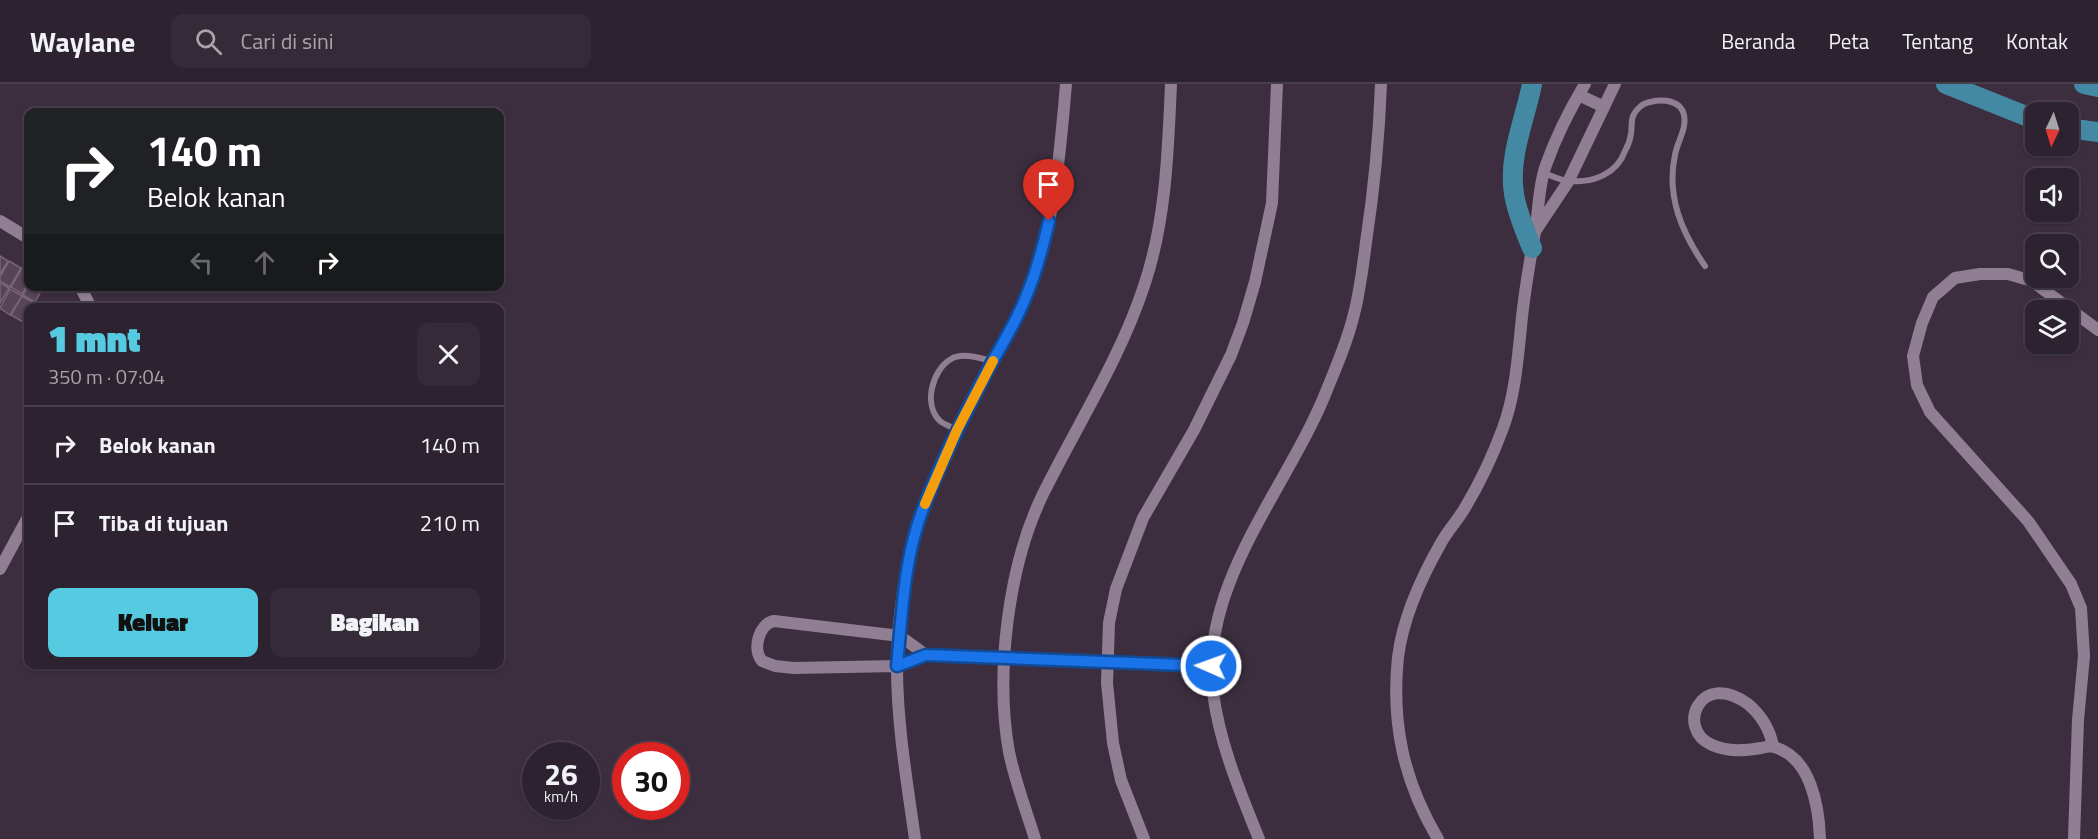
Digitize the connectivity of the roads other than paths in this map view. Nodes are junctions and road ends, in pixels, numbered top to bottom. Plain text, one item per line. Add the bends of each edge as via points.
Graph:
1 (1066, 84) edge
2 (1171, 84) edge
3 (1277, 84) edge
4 (1380, 84) edge
5 (1532, 84) edge
6 (1586, 84) edge
7 (1616, 84) edge
8 (1946, 84) edge
9 (2084, 84) edge
10 (2098, 87) edge
11 (1578, 95) junction
12 (1604, 107) junction
13 (2025, 116) edge
14 (2079, 129) edge
15 (2098, 132) edge
16 (1544, 173) junction
17 (1568, 182) junction
18 (0, 221) edge
19 (24, 236) edge
20 (1533, 239) junction
21 (1705, 266) dead end
22 (2098, 330) edge
23 (993, 361) junction
24 (957, 430) junction
25 (24, 524) edge
26 (0, 568) edge
27 (900, 636) junction
28 (926, 655) junction
29 (1005, 659) junction
30 (1107, 663) junction
31 (897, 666) junction
32 (1211, 666) junction
33 (1773, 746) junction
34 (915, 839) edge
35 (1035, 839) edge
36 (1144, 839) edge
37 (1259, 839) edge
38 (1438, 839) edge
39 (1820, 839) edge
40 (2074, 839) edge

1 - 23 street via 1055,192 1038,264 1022,306
2 - 29 street via 1167,177 1157,244 1145,285 1109,371 1047,487 1031,526 1017,571
3 - 30 street via 1272,203 1244,323 1194,430 1143,518 1131,547 1116,589
4 - 32 street via 1370,216 1354,313 1306,437 1245,547 1223,600
5 - 20 main road via 1518,134 1514,194
6 - 11 street
7 - 12 street
8 - 13 main road
9 - 10 main road
11 - 12 street
11 - 16 street
12 - 17 street
14 - 15 main road
16 - 17 lane
16 - 20 street
17 - 20 street
17 - 21 lane via 1598,179 1615,168 1625,154 1633,116 1639,108 1649,102 1670,101 1681,107 1684,125 1675,155 1675,203 1682,229
18 - 19 street
20 - 38 street via 1514,387 1504,426 1486,471 1441,542 1422,582 1406,619 1398,656 1396,686 1402,753 1412,786
22 - 40 street via 2032,281 2008,274 1980,274 1955,278 1933,297 1913,356 1917,385 1930,412 2028,521 2071,584 2081,608 2084,656
23 - 24 street
23 - 24 lane via 969,356 952,358 938,372 931,394 933,410 940,420
24 - 27 street via 922,511 903,598
25 - 26 street
27 - 28 street
27 - 31 street
27 - 31 street via 774,621 763,627 757,647 759,659 775,666
28 - 29 street
28 - 31 street
29 - 30 street
29 - 35 street via 1005,721 1010,752
30 - 32 street
30 - 36 street via 1113,743
31 - 34 street
32 - 37 street via 1217,717
33 - 33 street via 1738,752 1708,744 1698,734 1693,717 1706,697 1725,692 1735,695 1758,713 1771,734
33 - 39 street via 1793,757 1810,783 1817,805

